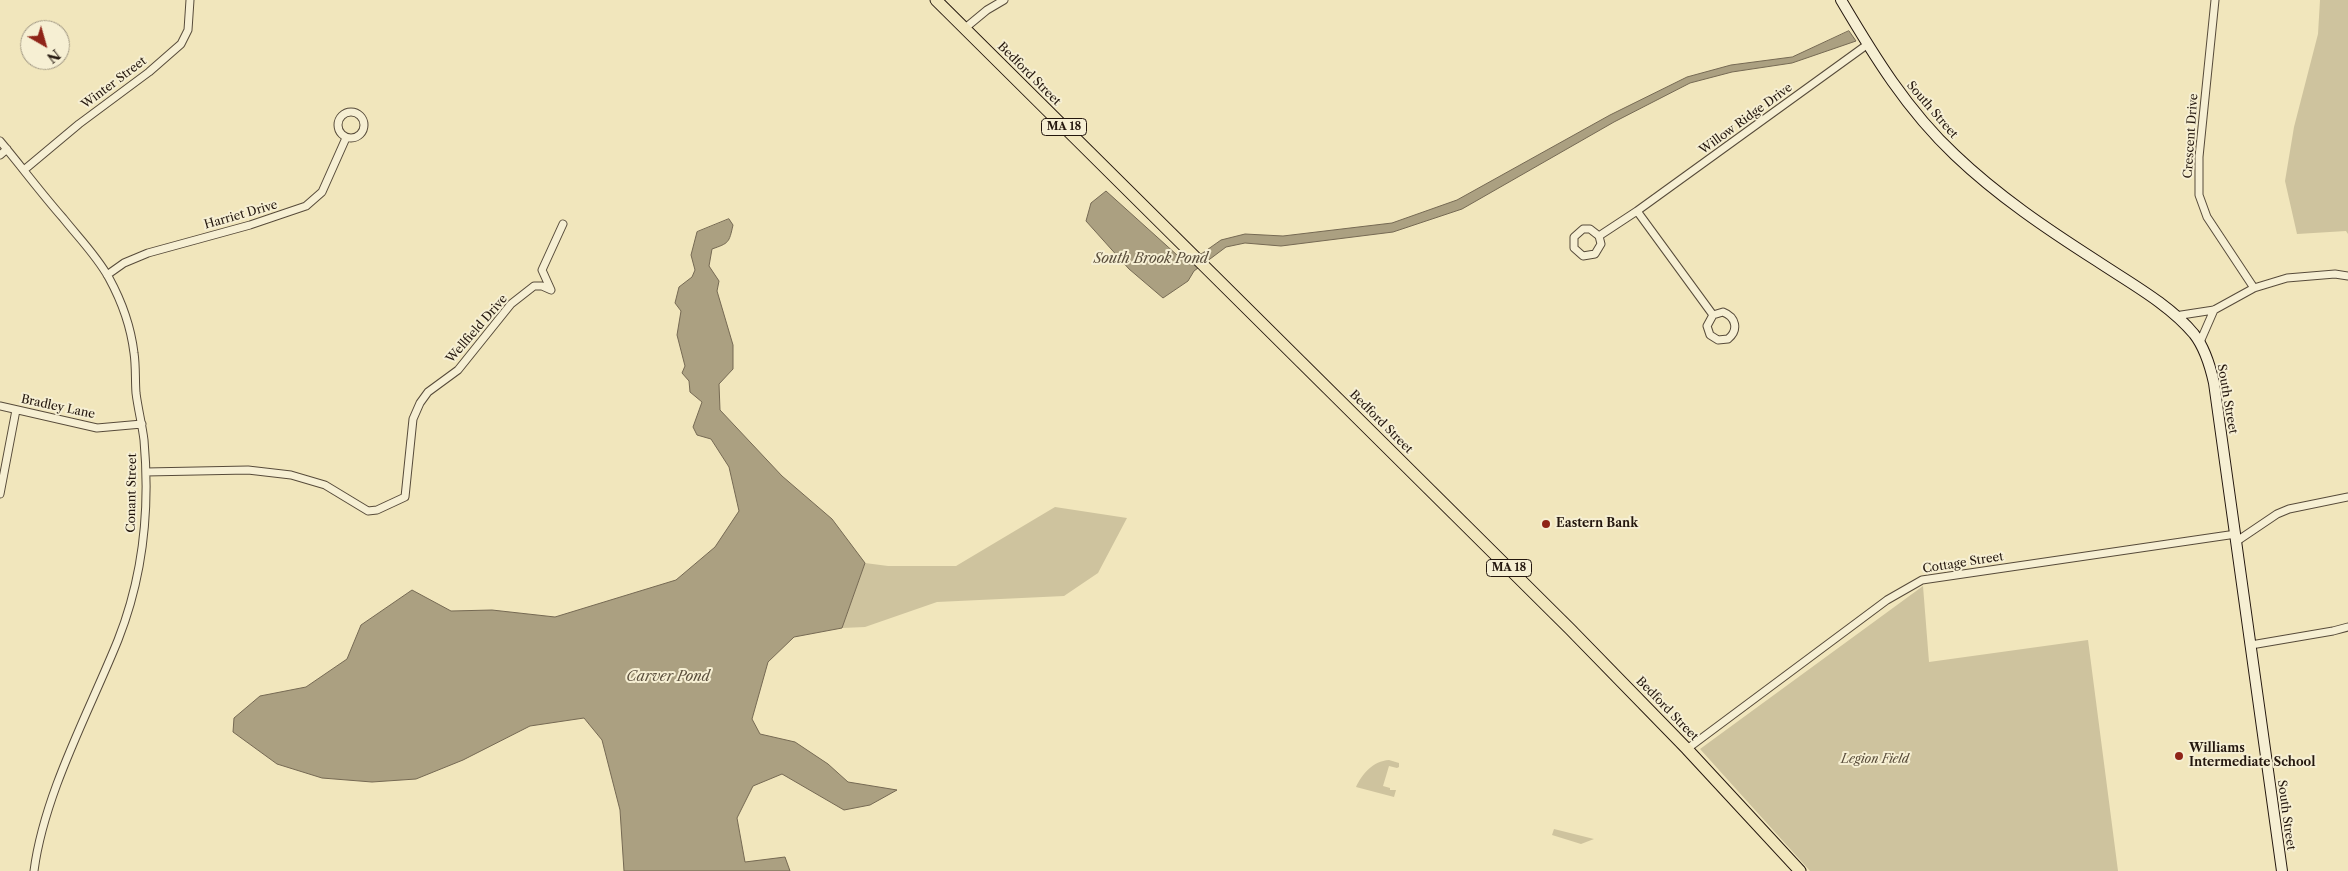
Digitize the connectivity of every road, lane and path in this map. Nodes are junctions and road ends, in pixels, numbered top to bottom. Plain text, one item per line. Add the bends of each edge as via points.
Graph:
1 (190, 0) edge
2 (936, 0) edge
3 (1004, 0) edge
4 (1841, 0) edge
5 (2215, 0) edge
6 (964, 29) junction
7 (1868, 44) junction
8 (346, 138) dead end
9 (0, 141) edge
10 (7, 149) junction
11 (0, 155) edge
12 (24, 170) junction
13 (1637, 211) junction
14 (563, 224) dead end
15 (1599, 236) junction
16 (107, 275) junction
17 (2348, 276) edge
18 (2254, 288) junction
19 (2214, 310) junction
20 (1713, 315) junction
21 (2175, 316) junction
22 (2200, 342) junction
23 (0, 406) edge
24 (16, 410) junction
25 (142, 424) junction
26 (146, 472) junction
27 (0, 494) edge
28 (2348, 497) edge
29 (2236, 538) junction
30 (2347, 629) edge
31 (2251, 645) junction
32 (1687, 749) junction
33 (34, 871) edge
34 (1800, 871) edge
35 (2282, 871) edge

1 - 12 street, Winter Street via 188,30 181,44
2 - 6 main road, Bedford Street / MA 18
3 - 6 street
4 - 7 street, South Street
5 - 18 street, Crescent Drive via 2199,157 2199,195 2207,217
6 - 32 main road, Bedford Street / MA 18 via 1522,581
7 - 13 street, Willow Ridge Drive
7 - 21 street, South Street via 1910,108 1971,170 2019,208
8 - 16 street, Harriet Drive via 322,192 306,206 148,253 124,263
9 - 10 street, Conant Street
10 - 11 street
10 - 12 street, Conant Street
12 - 16 street, Conant Street
13 - 15 street, Willow Ridge Drive
13 - 20 street
14 - 26 street, Wellfield Drive via 542,270 551,290 534,286 511,304 458,370 428,392 420,403 413,419 405,497 368,511 325,485 291,475 248,470
15 - 15 street via 1600,248 1591,256 1579,254 1574,248 1574,237 1583,229 1594,230
16 - 25 street, Conant Street via 130,334
17 - 18 street via 2287,278
18 - 19 street
19 - 21 street
19 - 22 street
20 - 20 street via 1726,313 1734,320 1734,331 1728,339 1718,340 1708,333 1707,323
21 - 22 street, South Street
22 - 29 street, South Street via 2214,383
23 - 24 street, Bradley Lane
24 - 25 street, Bradley Lane via 97,428
24 - 27 street
25 - 26 street, Conant Street
26 - 33 street, Conant Street via 144,532 129,606 49,810 39,840
28 - 29 street via 2289,509
29 - 31 street, South Street
29 - 32 street, Cottage Street via 1922,580 1887,600
30 - 31 street
31 - 35 street, South Street
32 - 34 main road, Bedford Street / MA 18

